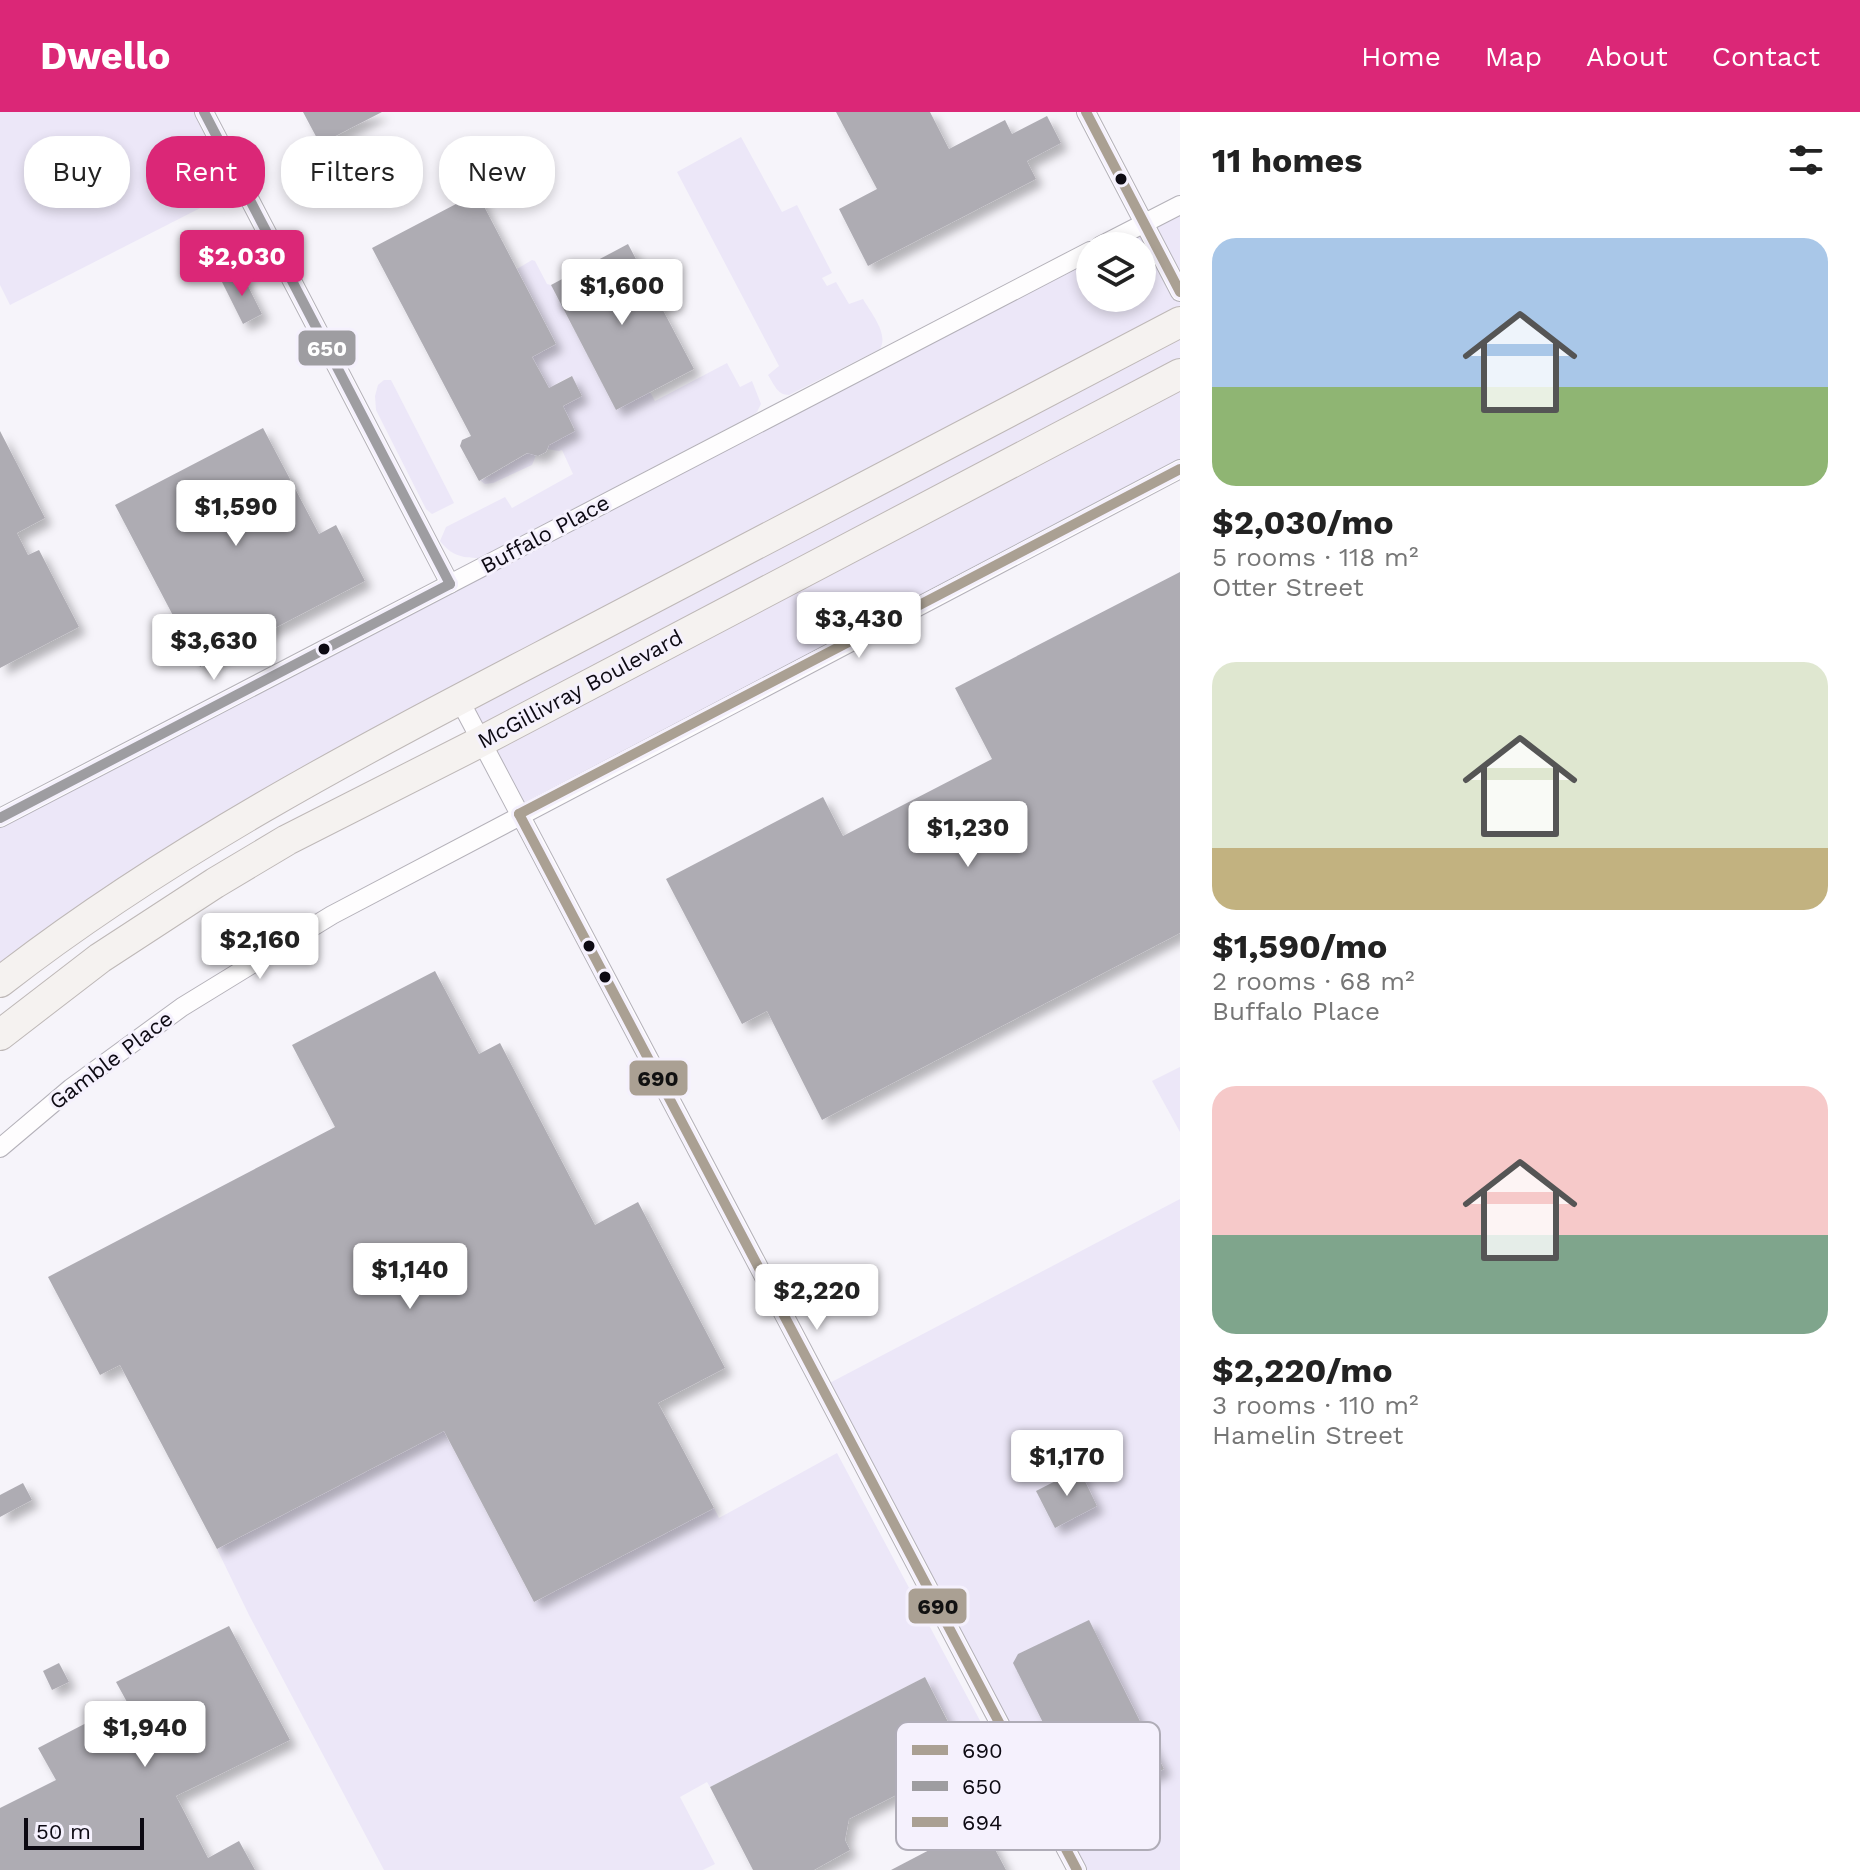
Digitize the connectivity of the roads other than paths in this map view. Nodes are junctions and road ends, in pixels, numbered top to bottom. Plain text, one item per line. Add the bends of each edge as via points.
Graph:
1 (204, 112) edge
2 (1086, 112) edge
3 (1180, 205) edge
4 (1144, 223) junction
5 (1127, 232) edge
6 (1076, 258) edge
7 (1180, 292) edge
8 (1180, 322) edge
9 (1180, 374) edge
10 (1180, 469) edge
11 (450, 584) junction
12 (459, 699) junction
13 (480, 742) junction
14 (519, 814) junction
15 (0, 818) edge
16 (0, 982) edge
17 (0, 1035) edge
18 (0, 1148) edge
19 (999, 1722) edge
20 (1066, 1850) edge
21 (1077, 1870) edge

1 - 11 street
2 - 4 street
3 - 4 street
4 - 5 street
4 - 7 street
6 - 11 street, Buffalo Place
8 - 12 main road
9 - 13 main road, McGillivray Boulevard
10 - 14 street, Gamble Place
11 - 15 street, Buffalo Place
12 - 13 street
12 - 16 main road via 158,869
13 - 14 street
13 - 17 main road, McGillivray Boulevard via 287,840 215,883 100,958
14 - 18 street, Gamble Place via 332,915 182,1007
14 - 19 street
20 - 21 street

